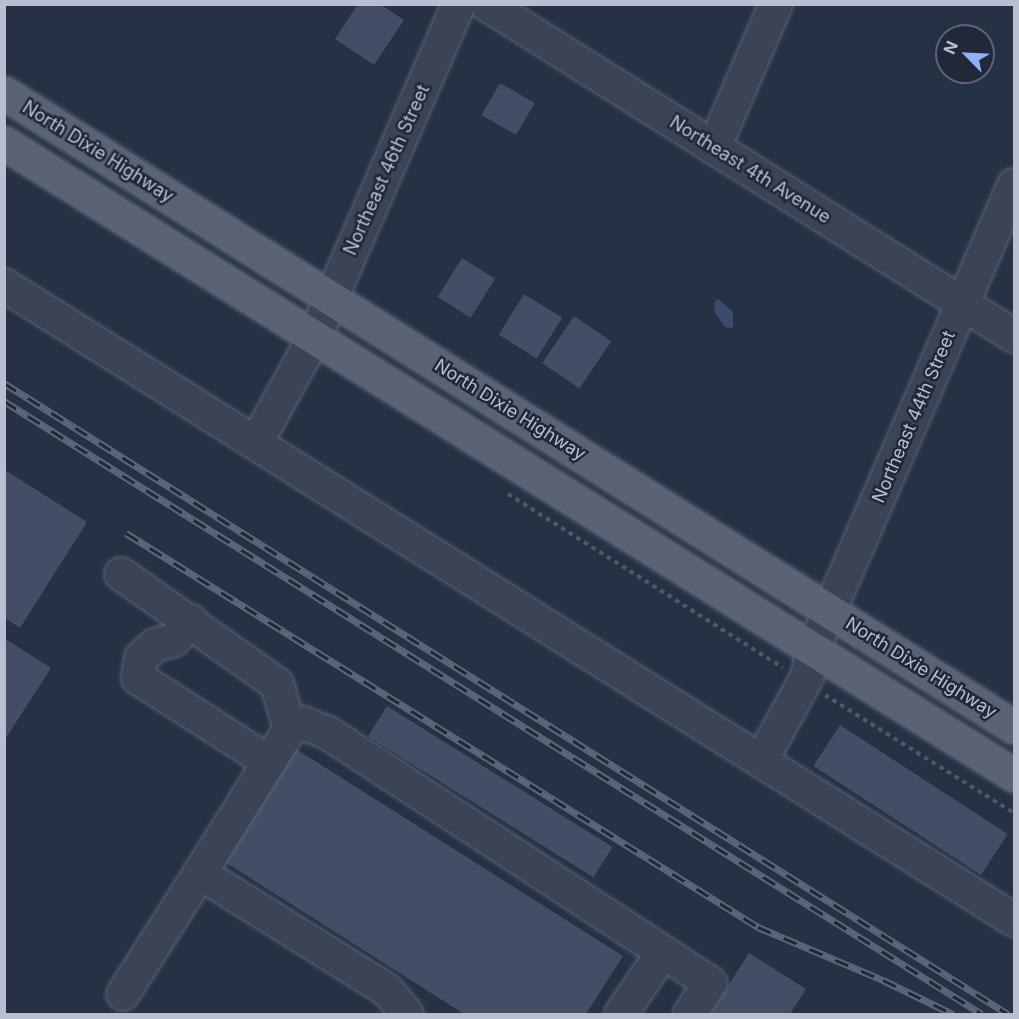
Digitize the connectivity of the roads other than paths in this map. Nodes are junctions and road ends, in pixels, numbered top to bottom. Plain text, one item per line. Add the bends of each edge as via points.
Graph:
1 (459, 4) edge
2 (486, 4) edge
3 (776, 4) edge
4 (4, 93) edge
5 (4, 144) edge
6 (714, 148) junction
7 (1014, 185) edge
8 (4, 285) edge
9 (332, 298) junction
10 (963, 304) junction
11 (315, 336) junction
12 (1014, 336) edge
13 (256, 443) junction
14 (121, 574) dead end
15 (830, 611) junction
16 (191, 621) junction
17 (813, 649) junction
18 (1014, 727) edge
19 (290, 729) junction
20 (761, 761) junction
21 (269, 762) junction
22 (1014, 775) edge
23 (200, 873) junction
24 (1014, 920) edge
25 (663, 952) junction
26 (123, 994) dead end
27 (407, 1014) edge
28 (621, 1014) edge
29 (690, 1014) edge

1 - 9 street, Northeast 46th Street
2 - 6 street, Northeast 4th Avenue
3 - 6 street
4 - 9 main road, North Dixie Highway
5 - 11 main road
6 - 10 street, Northeast 4th Avenue
7 - 10 street, Northeast 44th Street
8 - 13 street
9 - 11 street, Northeast 46th Street
9 - 15 main road, North Dixie Highway
10 - 12 street, Northeast 4th Avenue
10 - 15 street, Northeast 44th Street
11 - 13 street, Northeast 46th Street
11 - 17 main road
13 - 20 street
14 - 16 street
15 - 17 street, Northeast 44th Street
15 - 18 main road, North Dixie Highway
16 - 19 street via 277,684
16 - 21 street via 174,640 155,645 141,658 138,678
17 - 20 street, Northeast 44th Street via 807,677
17 - 22 main road
19 - 21 street
19 - 25 street via 303,723 328,733
20 - 24 street
21 - 23 street
23 - 26 street
23 - 27 street via 387,990
25 - 28 street
25 - 29 street via 710,983

